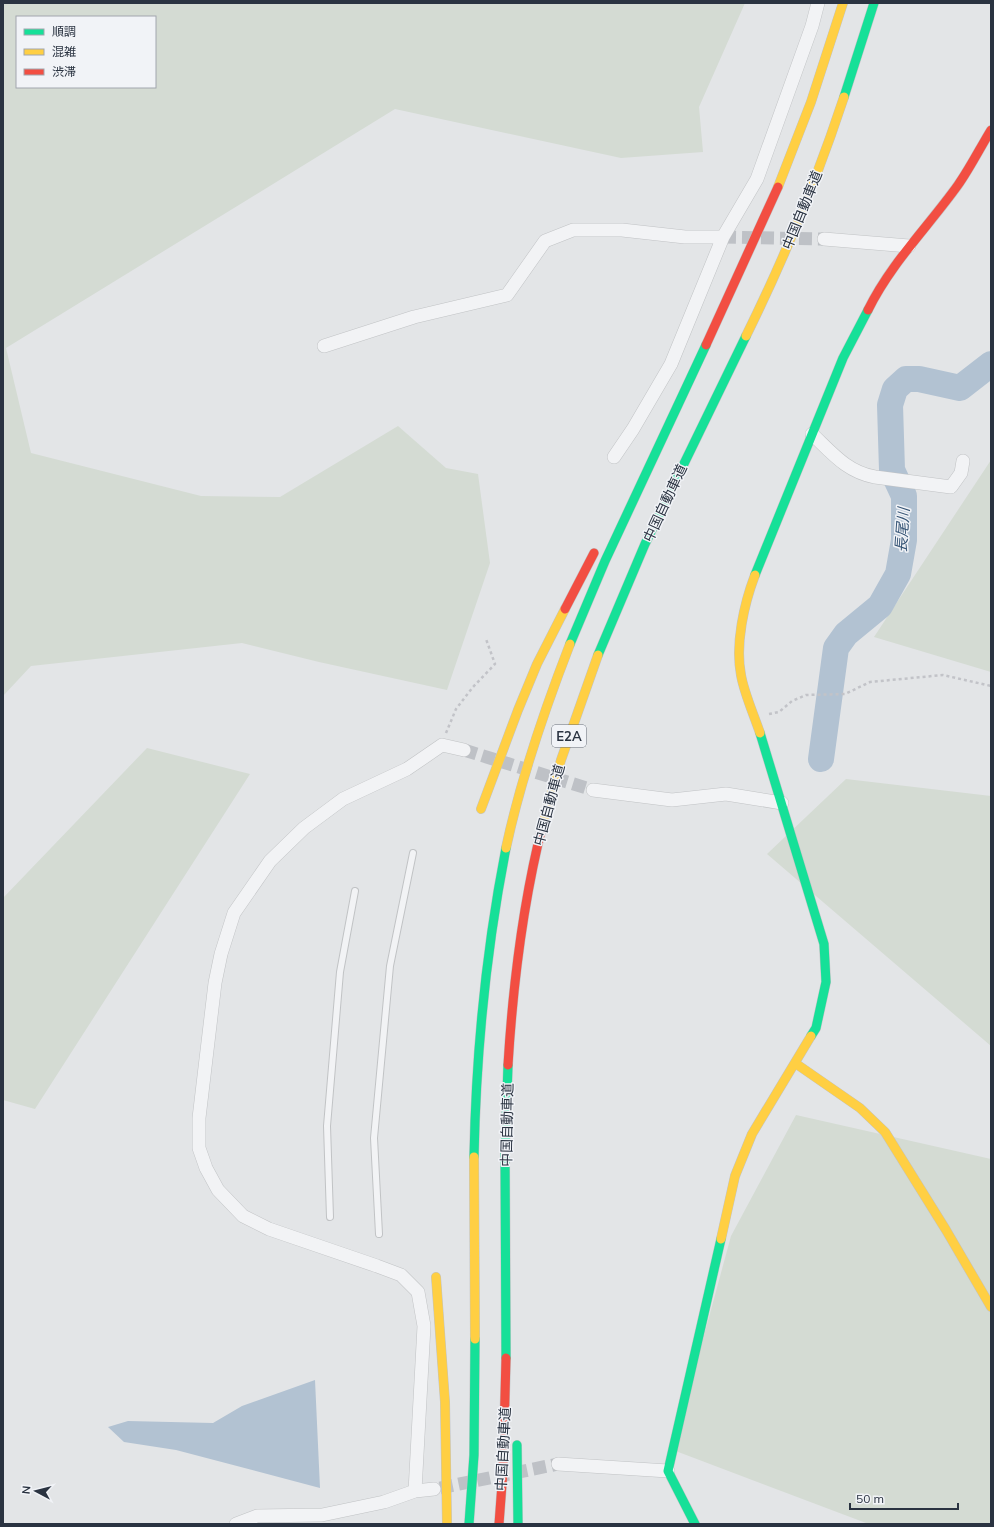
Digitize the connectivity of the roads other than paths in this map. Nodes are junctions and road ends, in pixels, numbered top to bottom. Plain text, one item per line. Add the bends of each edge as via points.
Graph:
1 (818, 3) edge
2 (842, 3) edge
3 (874, 3) edge
4 (991, 130) edge
5 (723, 237) junction
6 (824, 239) tunnel mouth
7 (909, 246) junction
8 (324, 346) dead end
9 (664, 434) junction
10 (812, 434) junction
11 (614, 457) dead end
12 (963, 461) dead end
13 (618, 510) dead end
14 (600, 543) dead end
15 (464, 750) tunnel mouth
16 (593, 790) tunnel mouth
17 (782, 803) junction
18 (481, 810) dead end
19 (412, 853) dead end
20 (355, 891) dead end
21 (795, 1063) junction
22 (330, 1217) dead end
23 (379, 1234) dead end
24 (506, 1236) junction
25 (436, 1277) dead end
26 (991, 1307) edge
27 (514, 1388) dead end
28 (517, 1434) dead end
29 (558, 1464) tunnel mouth
30 (668, 1471) junction
31 (434, 1489) tunnel mouth
32 (415, 1491) junction
33 (236, 1524) edge
34 (446, 1524) edge
35 (469, 1524) edge
36 (499, 1524) edge
37 (518, 1524) edge
38 (695, 1524) edge

1 - 5 street via 757,179
2 - 9 main road, E2A via 787,166 736,284
3 - 24 main road, 中国自動車道 / E2A via 857,62 815,181 764,298 635,568 589,677 552,791 537,848 526,907 513,1008 506,1097
4 - 7 main road via 958,185
5 - 8 street via 685,237 622,230 573,230 545,241 507,295 414,316
5 - 11 street via 671,364
6 - 7 street
7 - 10 main road via 873,299 843,358
9 - 13 main road
9 - 35 main road, E2A via 586,603 559,670 522,785 506,846 495,904 486,968 476,1094 473,1444
10 - 12 street via 848,467 875,477 951,487 960,473
10 - 17 main road via 748,594 739,647 741,674
14 - 18 main road via 537,664
15 - 32 street via 442,745 407,768 343,799 304,828 270,861 234,913 221,954 215,983 199,1118 199,1148 206,1168 218,1190 244,1216 269,1229 401,1275 418,1292 424,1326
16 - 17 street via 672,800 726,794
17 - 21 main road via 824,944 826,982 816,1028
19 - 23 lane via 390,966 374,1138
20 - 22 lane via 340,972 327,1126
21 - 26 main road via 860,1108 885,1132
21 - 30 main road via 752,1134 735,1176
24 - 27 main road
24 - 36 main road, 中国自動車道 / E2A via 506,1380
25 - 34 main road via 445,1402
28 - 37 main road
29 - 30 street
30 - 38 main road
31 - 32 street
32 - 33 street via 384,1502 322,1515 257,1516

